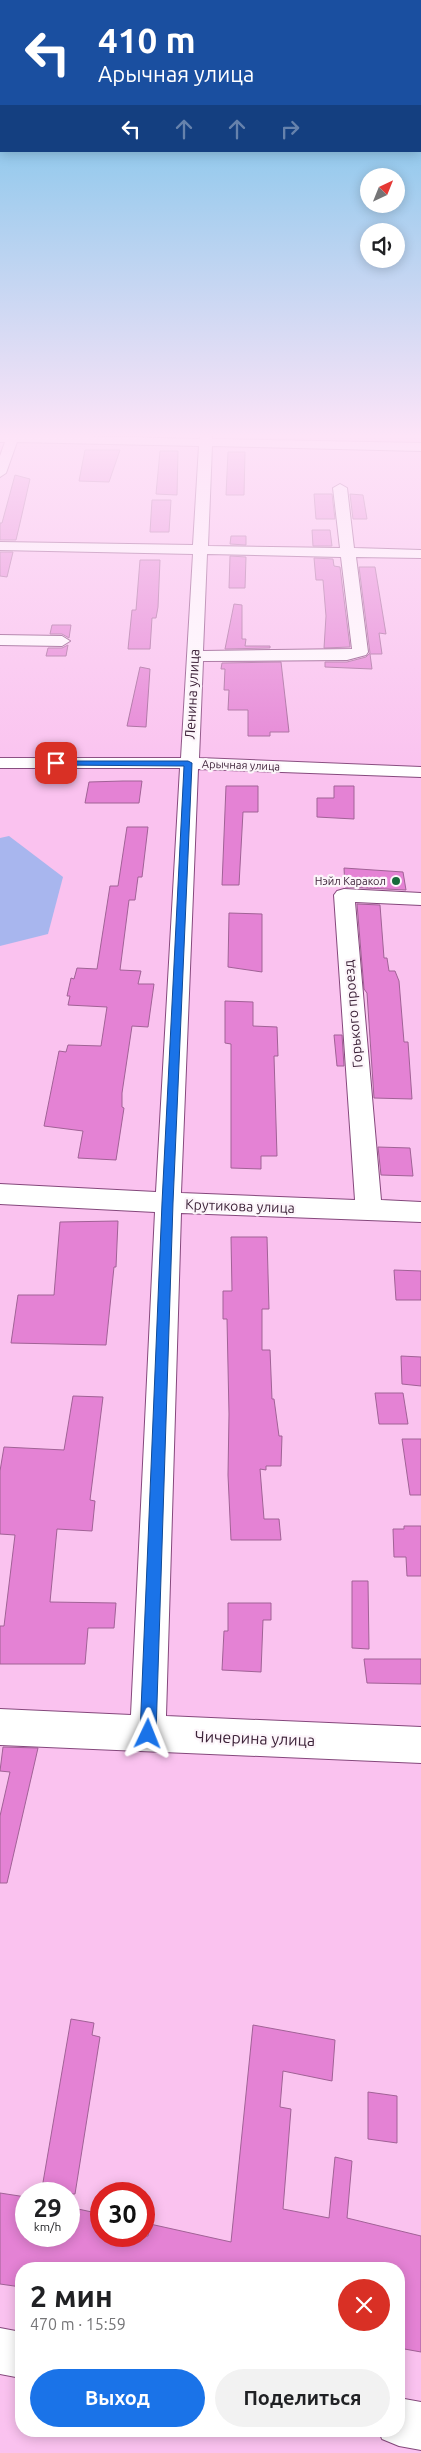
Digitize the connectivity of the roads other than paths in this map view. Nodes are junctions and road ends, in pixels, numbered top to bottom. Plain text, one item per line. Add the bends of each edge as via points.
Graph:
1 (124, 548) edge
2 (349, 548) edge
3 (200, 550) junction
4 (349, 552) junction
5 (421, 554) edge
6 (0, 640) edge
7 (62, 641) dead end
8 (194, 656) junction
9 (0, 763) edge
10 (188, 763) junction
11 (421, 772) edge
12 (421, 899) edge
13 (0, 1194) edge
14 (168, 1203) junction
15 (369, 1210) junction
16 (421, 1212) edge
17 (0, 1727) edge
18 (148, 1734) junction
19 (421, 1745) edge
20 (0, 2351) edge
21 (15, 2354) edge
22 (405, 2423) edge
23 (421, 2426) edge

1 - 3 street
2 - 4 street
3 - 4 street
3 - 8 street, Ленина улица
4 - 5 street
4 - 8 street via 360,652 347,655
6 - 7 street
8 - 10 street, Ленина улица
9 - 10 street, Арычная улица
10 - 11 street, Арычная улица
10 - 14 street, Ленина улица
12 - 15 street, Горького проезд via 344,896
13 - 14 street, Крутикова улица
14 - 15 street, Крутикова улица
14 - 18 street, Ленина улица
15 - 16 street, Крутикова улица
17 - 18 street, Чичерина улица
18 - 19 street, Чичерина улица
20 - 21 street
22 - 23 street

